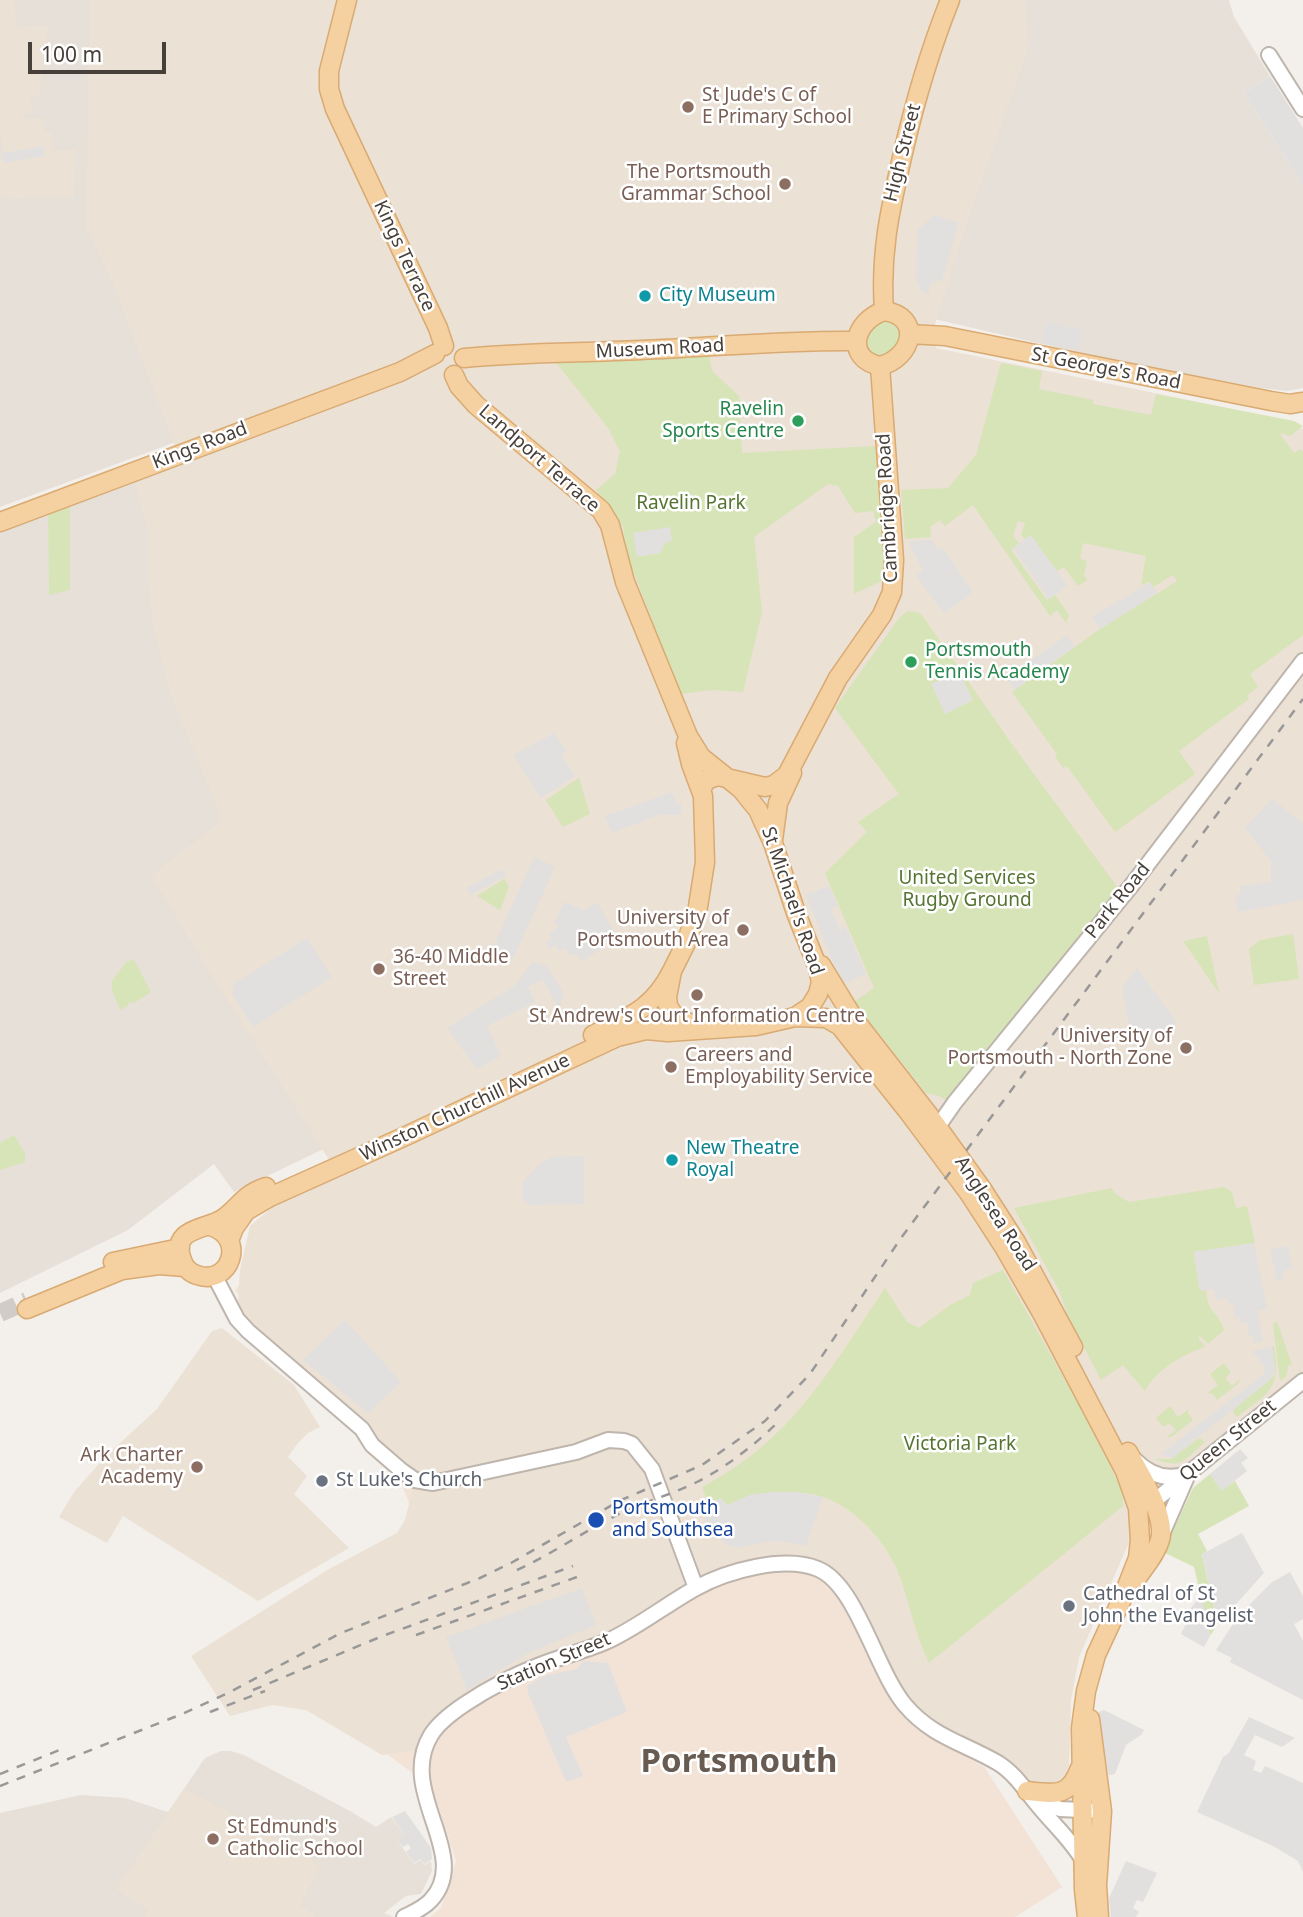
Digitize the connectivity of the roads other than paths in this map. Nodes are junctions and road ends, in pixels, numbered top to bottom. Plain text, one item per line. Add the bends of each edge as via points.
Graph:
1 (347, 0) edge
2 (950, 0) edge
3 (1269, 55) dead end
4 (1303, 110) edge
5 (884, 311) junction
6 (909, 334) junction
7 (857, 341) junction
8 (442, 361) junction
9 (880, 366) junction
10 (1303, 402) edge
11 (0, 522) edge
12 (1303, 661) edge
13 (683, 726) junction
14 (801, 752) junction
15 (729, 779) junction
16 (702, 788) junction
17 (773, 843) junction
18 (809, 943) junction
19 (672, 971) junction
20 (795, 1017) junction
21 (723, 1028) junction
22 (933, 1134) junction
23 (210, 1226) junction
24 (229, 1241) junction
25 (180, 1248) junction
26 (185, 1267) junction
27 (214, 1275) junction
28 (1303, 1381) edge
29 (1128, 1451) junction
30 (1191, 1472) junction
31 (1146, 1507) junction
32 (1161, 1534) junction
33 (696, 1588) junction
34 (1122, 1599) junction
35 (1086, 1691) junction
36 (1081, 1764) junction
37 (1027, 1791) junction
38 (1101, 1813) junction
39 (1083, 1815) junction
40 (1084, 1863) junction
41 (404, 1917) edge
42 (1087, 1917) edge
43 (1099, 1917) edge

1 - 8 main road, Kings Terrace via 328,71 329,89 438,328
2 - 5 main road, High Street via 915,103 886,225
3 - 4 street
5 - 6 main road via 904,320
5 - 7 main road via 865,323
6 - 9 main road via 901,354
6 - 10 main road, St George's Road via 945,336 1271,401
7 - 8 main road, Museum Road via 464,358 456,348
7 - 9 main road via 865,360
8 - 11 main road, Kings Road via 400,372
8 - 13 main road, Landport Terrace via 476,405 601,510
9 - 14 main road, Cambridge Road via 894,560 892,592 838,678
12 - 22 street, Park Road
13 - 15 main road, St Michael's Road via 701,757
13 - 16 main road
14 - 15 main road, Cambridge Road via 787,775 774,785 759,787
14 - 17 main road, Cambridge Road via 778,803
15 - 16 main road via 709,777
15 - 17 main road, St Michael's Road via 755,805
16 - 19 main road via 704,872 695,920
17 - 18 main road, St Michael's Road
18 - 20 main road, St Michael's Road via 821,988 810,1007
18 - 22 main road, Anglesea Road via 848,1010
19 - 21 main road via 667,996 673,1014 691,1024
19 - 23 main road, Winston Churchill Avenue via 664,989 640,1012 404,1127 258,1190
20 - 21 main road
20 - 22 main road, Anglesea Road via 827,1018 840,1026
21 - 24 main road, Winston Churchill Avenue via 646,1030 617,1037 263,1200 246,1211
22 - 29 main road, Anglesea Road via 982,1189 1016,1242
22 - 31 main road, Anglesea Road via 1028,1288
23 - 24 main road
23 - 25 main road via 193,1229
24 - 27 main road via 232,1254 228,1264
25 - 26 main road
25 - 26 main road via 103,1265 27,1305 122,1270
26 - 27 main road via 198,1276
27 - 33 street via 248,1331 415,1480 432,1483 576,1452 608,1440 632,1444 647,1461
28 - 30 street, Queen Street
29 - 30 street via 1141,1466 1159,1476 1172,1478
29 - 31 main road, Anglesea Road
30 - 31 street, Queen Street
30 - 32 street
31 - 32 main road via 1160,1519
31 - 34 main road via 1133,1572
32 - 34 main road via 1154,1553
33 - 37 street, Station Street via 775,1564 797,1564 824,1572 853,1606 903,1703 925,1726 1004,1768
33 - 41 street, Station Street via 607,1641 537,1666 481,1693 433,1731 422,1749 420,1772 445,1870 431,1900
34 - 35 main road via 1096,1655
35 - 36 main road
35 - 38 main road
36 - 37 main road via 1073,1783 1063,1791
36 - 39 main road
37 - 39 street via 1050,1806
37 - 40 street via 1069,1838
38 - 39 street
38 - 43 main road
39 - 40 main road
40 - 42 main road

